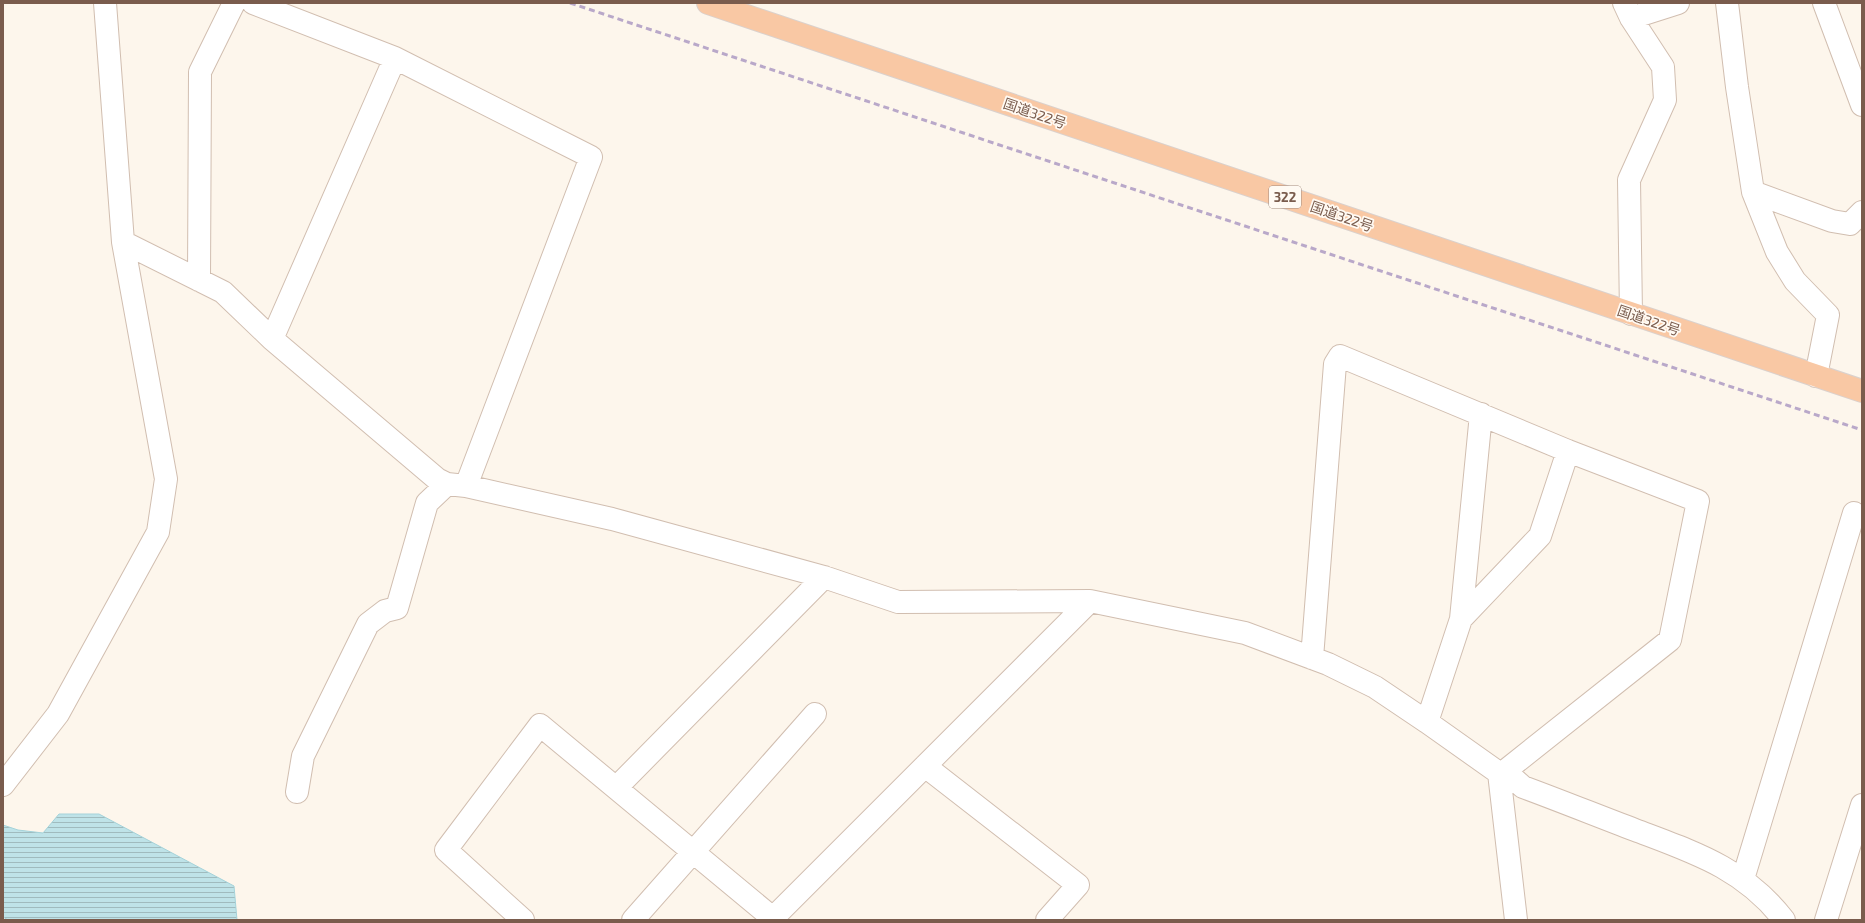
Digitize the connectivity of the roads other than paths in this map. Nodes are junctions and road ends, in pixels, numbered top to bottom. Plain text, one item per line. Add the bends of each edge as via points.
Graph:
1 (105, 3) edge
2 (234, 3) edge
3 (253, 3) edge
4 (708, 3) edge
5 (1678, 3) edge
6 (1727, 3) edge
7 (1824, 3) edge
8 (1628, 11) edge
9 (395, 58) junction
10 (1862, 105) edge
11 (1753, 192) junction
12 (1862, 212) edge
13 (123, 242) junction
14 (199, 280) junction
15 (1631, 314) junction
16 (272, 338) junction
17 (1816, 376) junction
18 (1862, 391) edge
19 (1481, 414) junction
20 (1568, 451) junction
21 (457, 485) junction
22 (1854, 513) dead end
23 (824, 577) junction
24 (1090, 601) junction
25 (1461, 619) junction
26 (1312, 658) junction
27 (815, 714) dead end
28 (1427, 722) junction
29 (925, 766) junction
30 (1502, 772) junction
31 (3, 785) edge
32 (616, 788) junction
33 (296, 792) dead end
34 (1862, 805) edge
35 (693, 852) junction
36 (1743, 879) junction
37 (773, 919) edge
38 (523, 920) edge
39 (633, 920) edge
40 (1047, 920) edge
41 (1516, 920) edge
42 (1784, 920) edge
43 (1826, 920) edge

1 - 13 street
2 - 14 street via 200,72
3 - 9 street
4 - 15 highway, 国道322号 / 322
5 - 8 street
6 - 11 street
7 - 10 street
8 - 15 street via 1663,67 1665,100 1629,180
9 - 16 street
9 - 21 street via 591,158
11 - 12 street via 1832,222 1850,224
11 - 17 street via 1777,252 1795,281 1828,315
13 - 14 street
13 - 31 street via 166,479 158,532 58,714
14 - 16 street via 223,292
15 - 17 highway, 国道322号 / 322
16 - 21 street via 437,479
17 - 18 highway, 国道322号 / 322
19 - 20 street
19 - 25 street
19 - 26 street via 1340,356 1335,364
20 - 25 street via 1540,536
20 - 30 street via 1698,502 1670,640
21 - 23 street via 612,519
21 - 33 street via 426,503 397,608 385,611 368,624 303,756
22 - 36 street
23 - 24 street via 898,602
23 - 32 street
24 - 26 street via 1245,633
24 - 29 street
25 - 28 street
26 - 28 street via 1375,687
27 - 35 street
28 - 30 street
29 - 37 street
29 - 40 street via 1078,885
30 - 36 street via 1524,787 1705,857
30 - 41 street
32 - 35 street
32 - 38 street via 540,725 446,850
34 - 43 street
35 - 37 street
35 - 39 street
36 - 42 street

